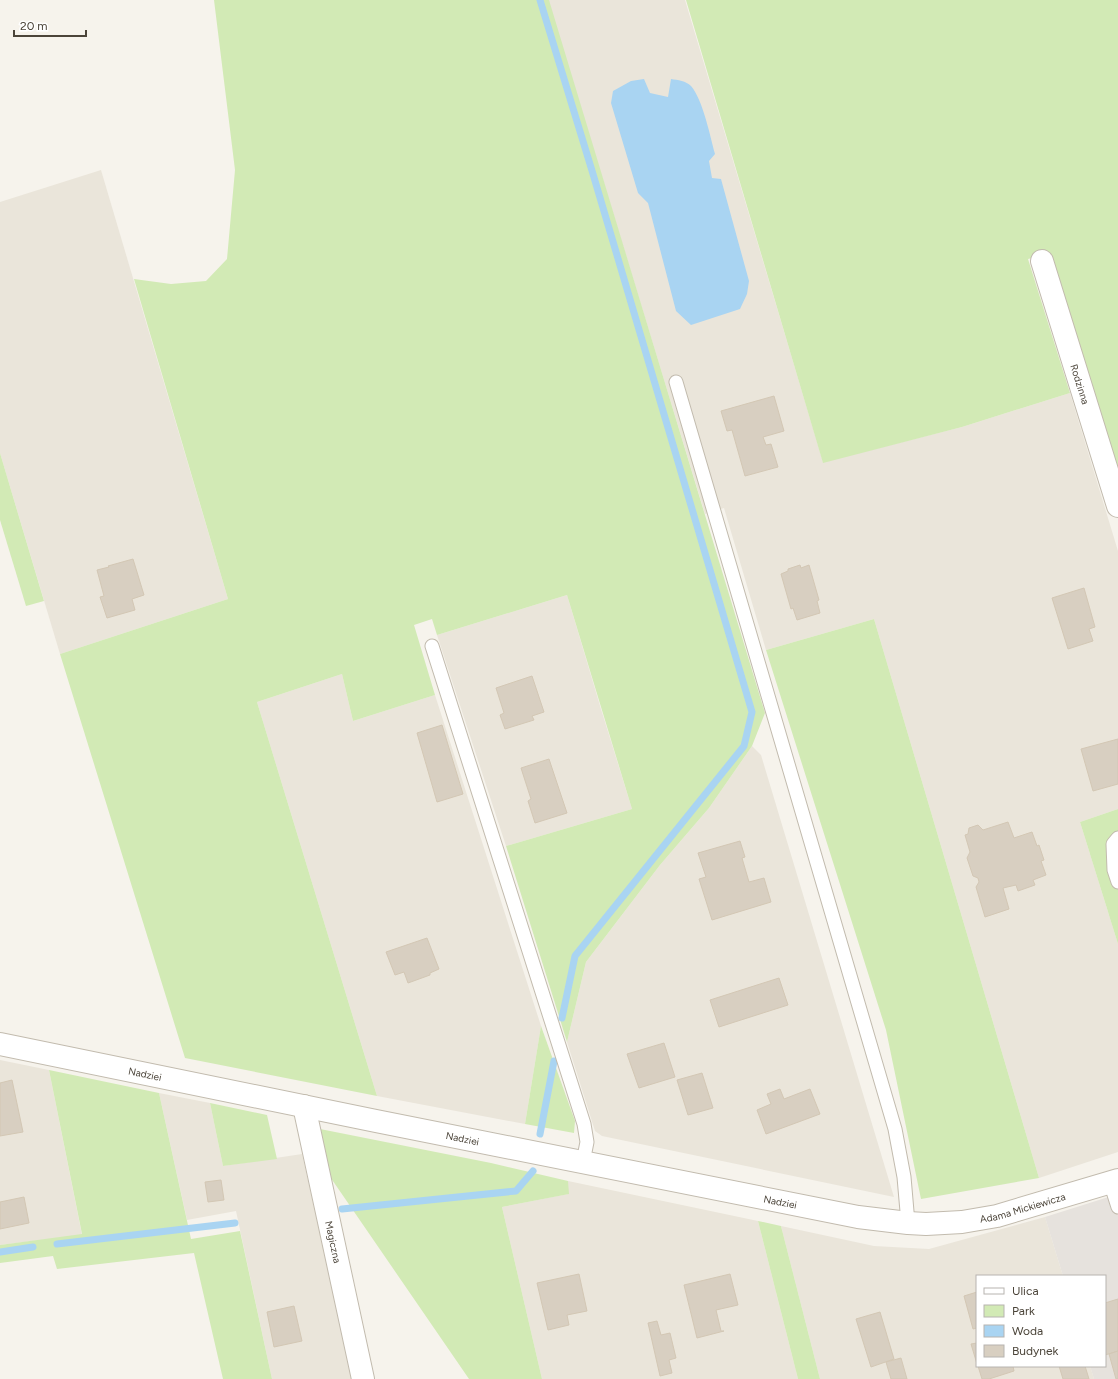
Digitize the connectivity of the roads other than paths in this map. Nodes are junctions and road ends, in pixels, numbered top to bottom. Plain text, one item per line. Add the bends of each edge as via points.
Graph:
1 (1042, 261) dead end
2 (676, 382) dead end
3 (1118, 506) edge
4 (432, 646) dead end
5 (1118, 838) edge
6 (1118, 882) edge
7 (0, 1044) edge
8 (304, 1106) junction
9 (584, 1162) junction
10 (1114, 1181) edge
11 (1118, 1206) edge
12 (917, 1223) junction
13 (363, 1379) edge

1 - 3 street, Rodzinna
2 - 12 lane via 895,1129 904,1177
4 - 9 lane via 584,1124
5 - 6 lane via 1113,844 1114,870
7 - 8 street, Nadziei
8 - 9 street, Nadziei
8 - 13 street, Magiczna
9 - 12 street, Nadziei via 858,1217
10 - 11 lane
10 - 12 street, Adama Mickiewicza via 997,1216 962,1222

